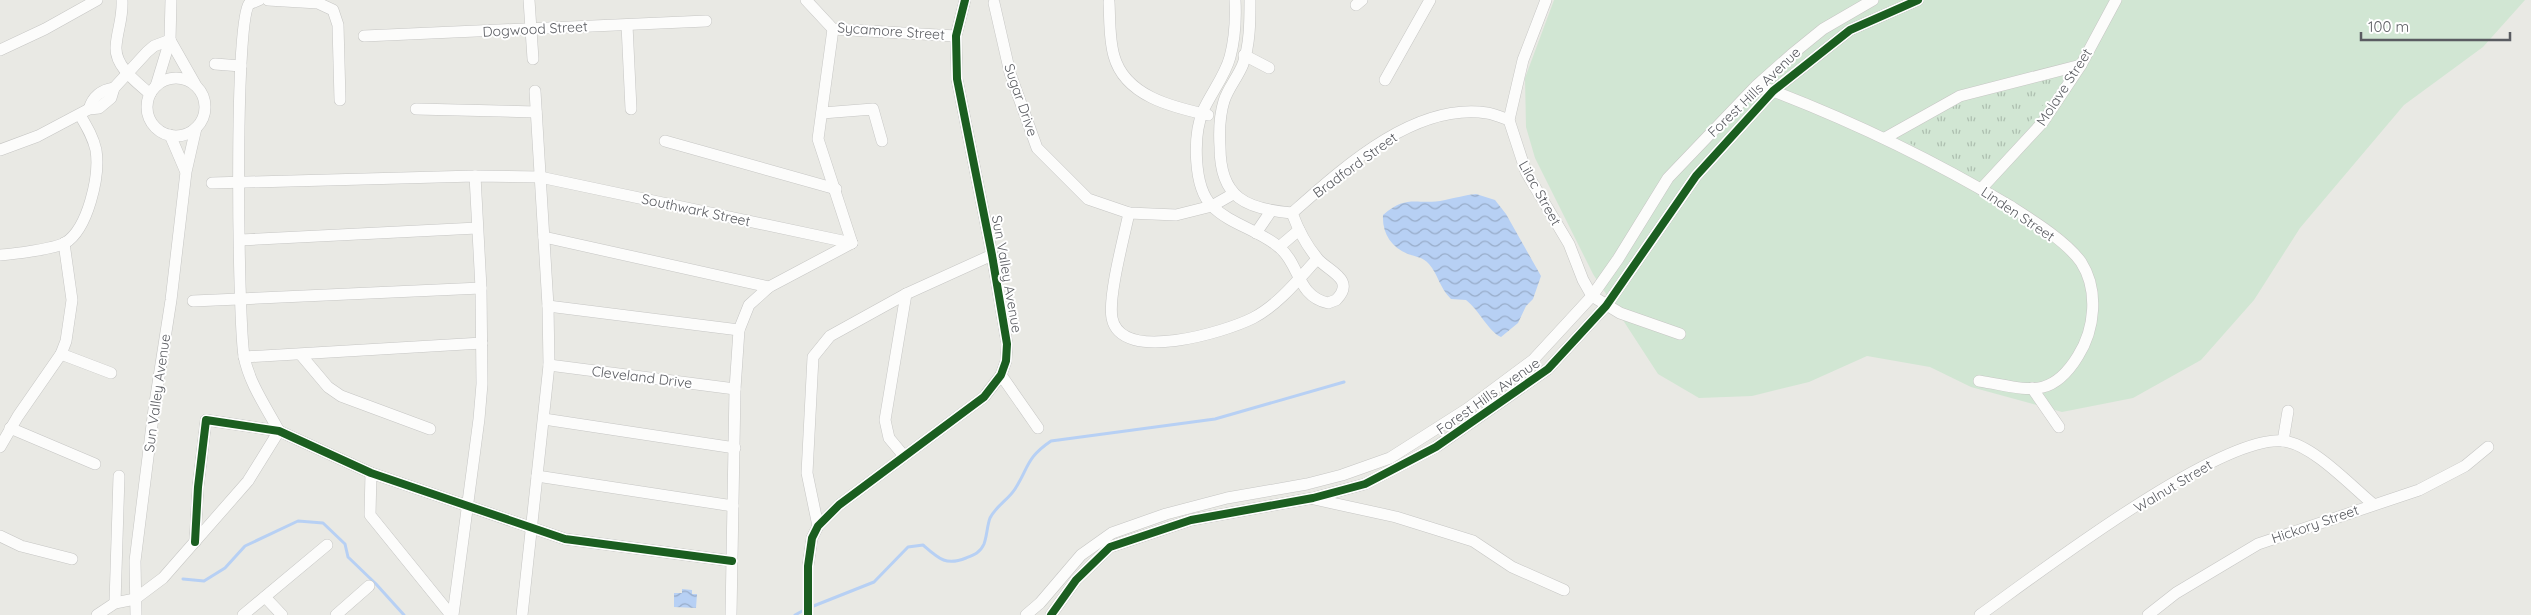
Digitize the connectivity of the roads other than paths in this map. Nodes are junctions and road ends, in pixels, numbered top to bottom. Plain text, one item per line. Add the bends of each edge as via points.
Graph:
1 (97, 0) edge
2 (122, 0) edge
3 (171, 0) edge
4 (259, 0) edge
5 (268, 0) edge
6 (529, 0) edge
7 (806, 0) edge
8 (965, 0) edge
9 (1235, 0) edge
10 (1250, 0) edge
11 (1430, 0) edge
12 (1546, 0) edge
13 (1872, 0) edge
14 (1918, 0) edge
15 (2116, 0) edge
16 (1109, 2) dead end
17 (994, 3) dead end
18 (706, 21) dead end
19 (627, 24) junction
20 (530, 29) junction
21 (833, 29) junction
22 (364, 36) dead end
23 (956, 36) junction
24 (170, 40) junction
25 (0, 50) edge
26 (1244, 54) junction
27 (533, 59) dead end
28 (215, 64) dead end
29 (2081, 65) junction
30 (241, 66) junction
31 (1269, 68) dead end
32 (127, 73) junction
33 (1385, 80) dead end
34 (195, 85) junction
35 (1757, 85) junction
36 (153, 90) junction
37 (535, 91) dead end
38 (1773, 91) junction
39 (340, 100) dead end
40 (416, 109) dead end
41 (632, 109) dead end
42 (85, 112) junction
43 (536, 112) junction
44 (822, 113) junction
45 (1202, 113) junction
46 (1219, 117) junction
47 (1508, 120) junction
48 (196, 128) junction
49 (170, 135) junction
50 (1886, 138) junction
51 (665, 141) dead end
52 (882, 141) dead end
53 (0, 150) edge
54 (186, 172) junction
55 (474, 176) junction
56 (540, 177) junction
57 (239, 182) junction
58 (212, 183) dead end
59 (836, 189) junction
60 (1981, 189) junction
61 (1233, 194) junction
62 (1212, 206) junction
63 (1271, 211) junction
64 (1129, 213) junction
65 (1292, 213) junction
66 (477, 228) junction
67 (1298, 230) junction
68 (1256, 233) junction
69 (544, 237) junction
70 (240, 240) junction
71 (64, 243) junction
72 (852, 243) junction
73 (1279, 247) junction
74 (0, 255) edge
75 (992, 255) junction
76 (1317, 259) junction
77 (1298, 280) junction
78 (769, 287) junction
79 (481, 288) junction
80 (906, 294) junction
81 (1592, 296) junction
82 (240, 299) junction
83 (193, 301) dead end
84 (548, 306) junction
85 (1606, 306) junction
86 (739, 330) junction
87 (1680, 334) dead end
88 (482, 343) junction
89 (61, 354) junction
90 (301, 355) junction
91 (244, 357) junction
92 (549, 365) junction
93 (111, 373) dead end
94 (1001, 375) junction
95 (1979, 381) dead end
96 (2032, 388) junction
97 (735, 389) junction
98 (2288, 411) dead end
99 (544, 419) junction
100 (2059, 427) dead end
101 (10, 428) junction
102 (430, 428) dead end
103 (1038, 428) dead end
104 (279, 431) junction
105 (2282, 441) junction
106 (0, 447) edge
107 (2488, 447) dead end
108 (735, 448) junction
109 (904, 456) junction
110 (95, 464) dead end
111 (371, 473) junction
112 (119, 476) dead end
113 (537, 476) junction
114 (1307, 484) junction
115 (1313, 498) junction
116 (466, 504) junction
117 (2373, 504) junction
118 (733, 506) junction
119 (818, 526) junction
120 (532, 529) junction
121 (0, 536) edge
122 (195, 542) junction
123 (327, 545) dead end
124 (72, 559) dead end
125 (732, 561) junction
126 (370, 586) dead end
127 (1564, 590) dead end
128 (265, 597) junction
129 (136, 599) junction
130 (115, 603) junction
131 (1040, 603) junction
132 (1055, 614) edge
133 (97, 615) edge
134 (136, 615) edge
135 (243, 615) edge
136 (282, 615) edge
137 (336, 615) edge
138 (452, 615) edge
139 (522, 615) edge
140 (731, 615) edge
141 (808, 615) edge
142 (1026, 615) edge
143 (1980, 615) edge
144 (2148, 615) edge

1 - 25 street
2 - 32 street via 116,48 120,64
3 - 24 street
4 - 30 street via 245,9
5 - 39 street via 318,3 333,10 338,25
6 - 20 street
7 - 21 street, Sycamore Street
8 - 23 street, Sun Valley Avenue
9 - 45 street via 1236,22 1230,58
10 - 26 street via 1250,28
11 - 33 street
12 - 47 street via 1523,60
13 - 35 street, Forest Hills Avenue via 1823,29
14 - 38 street, Forest Hills Avenue via 1850,30
15 - 29 street, Molave Street
16 - 45 street via 1114,58 1122,73 1136,89 1152,98
17 - 64 street, Sugar Drive via 1010,73 1037,148 1088,199
18 - 19 street, Dogwood Street
19 - 20 street, Dogwood Street
19 - 41 street
20 - 22 street, Dogwood Street
20 - 27 street
21 - 23 street, Sycamore Street
21 - 44 street
23 - 75 street, Sun Valley Avenue via 960,100
24 - 32 street via 154,46
24 - 34 street
24 - 36 street
26 - 31 street
26 - 46 street via 1243,64
28 - 30 street
29 - 50 street via 1960,96
29 - 60 street, Molave Street via 2043,122
30 - 57 street
32 - 36 street
32 - 42 street via 114,88 103,90 92,100
34 - 36 street via 188,80 171,78
34 - 48 street via 201,91 205,107
35 - 38 street, Linden Street
35 - 81 street, Forest Hills Avenue via 1668,178
36 - 49 street via 147,103 150,119
37 - 43 street
38 - 50 street, Linden Street
38 - 85 street, Forest Hills Avenue via 1696,176
40 - 43 street
42 - 53 street via 38,136
42 - 71 street via 96,151 96,171 90,205 80,225
43 - 56 street
44 - 52 street via 873,109
44 - 59 street via 818,139
45 - 46 street
45 - 62 street via 1197,173 1203,194
46 - 61 street via 1220,163 1226,186
47 - 65 street, Bradford Street via 1486,113 1462,113 1433,118 1406,129 1335,176
47 - 81 street, Lilac Street via 1526,172 1568,244
48 - 49 street
48 - 54 street, Sun Valley Avenue
49 - 54 street
50 - 60 street, Linden Street
51 - 59 street
54 - 129 street, Sun Valley Avenue via 136,560
55 - 56 street, Southwark Street
55 - 57 street, Southwark Street
55 - 66 street
56 - 69 street
56 - 72 street, Southwark Street
57 - 58 street, Southwark Street
57 - 70 street
59 - 72 street
60 - 96 street, Linden Street via 2046,230 2081,262 2089,281 2094,315 2083,349 2068,372 2053,385
61 - 62 street, Sugar Drive
61 - 63 street via 1253,206
62 - 64 street, Sugar Drive via 1176,215
62 - 68 street
63 - 65 street
63 - 68 street
64 - 77 street via 1111,299 1112,318 1119,333 1132,339 1150,343 1190,338 1226,328 1253,318
65 - 67 street
66 - 70 street
66 - 79 street
67 - 73 street
67 - 76 street
68 - 73 street
69 - 78 street
69 - 84 street
70 - 82 street
71 - 74 street
71 - 89 street via 72,300 68,333
72 - 78 street
73 - 77 street via 1292,262
75 - 80 street
75 - 94 street, Sun Valley Avenue via 1007,344
76 - 77 street
76 - 77 street via 1337,273 1342,281 1340,296 1328,303 1321,301 1310,295
78 - 86 street via 749,305
79 - 82 street
79 - 88 street
80 - 109 street via 884,420 890,438
80 - 119 street via 830,336 813,357 807,473
81 - 85 street
81 - 114 street, Forest Hills Avenue via 1534,360 1467,408 1390,458
82 - 83 street
82 - 91 street
84 - 86 street
84 - 92 street
85 - 87 street via 1620,314
85 - 115 street, Forest Hills Avenue via 1548,369 1436,447 1365,484
86 - 97 street
88 - 90 street
88 - 116 street via 479,419
89 - 93 street
89 - 101 street
90 - 91 street
90 - 102 street via 328,387 341,396
91 - 104 street via 255,389
92 - 97 street, Cleveland Drive
92 - 99 street
94 - 103 street
94 - 109 street, Sun Valley Avenue via 984,397
95 - 96 street, Linden Street
96 - 100 street
97 - 108 street
98 - 105 street
99 - 108 street
99 - 113 street
101 - 106 street
101 - 110 street
104 - 111 street
104 - 122 street via 248,481
104 - 122 street via 206,420
105 - 117 street, Walnut Street via 2312,453
105 - 143 street, Walnut Street via 2261,442 2201,466 2055,561
107 - 117 street, Hickory Street via 2446,478
108 - 118 street
109 - 119 street, Sun Valley Avenue via 839,505
111 - 116 street
111 - 138 street via 370,515
112 - 130 street
113 - 118 street
113 - 120 street
114 - 115 street
114 - 131 street, Forest Hills Avenue via 1227,498 1112,533 1081,555
115 - 127 street via 1396,517 1473,541 1512,567
115 - 132 street, Forest Hills Avenue via 1191,520 1110,547 1076,580
116 - 120 street
116 - 138 street
117 - 144 street, Hickory Street via 2258,544 2176,592
118 - 125 street
119 - 141 street, Sun Valley Avenue via 810,551
120 - 125 street via 566,539
120 - 139 street
121 - 124 street via 21,546
122 - 129 street via 164,578
123 - 128 street
125 - 140 street
126 - 137 street
128 - 135 street
128 - 136 street
129 - 130 street
129 - 134 street, Sun Valley Avenue
130 - 133 street
131 - 132 street
131 - 142 street, Forest Hills Avenue

